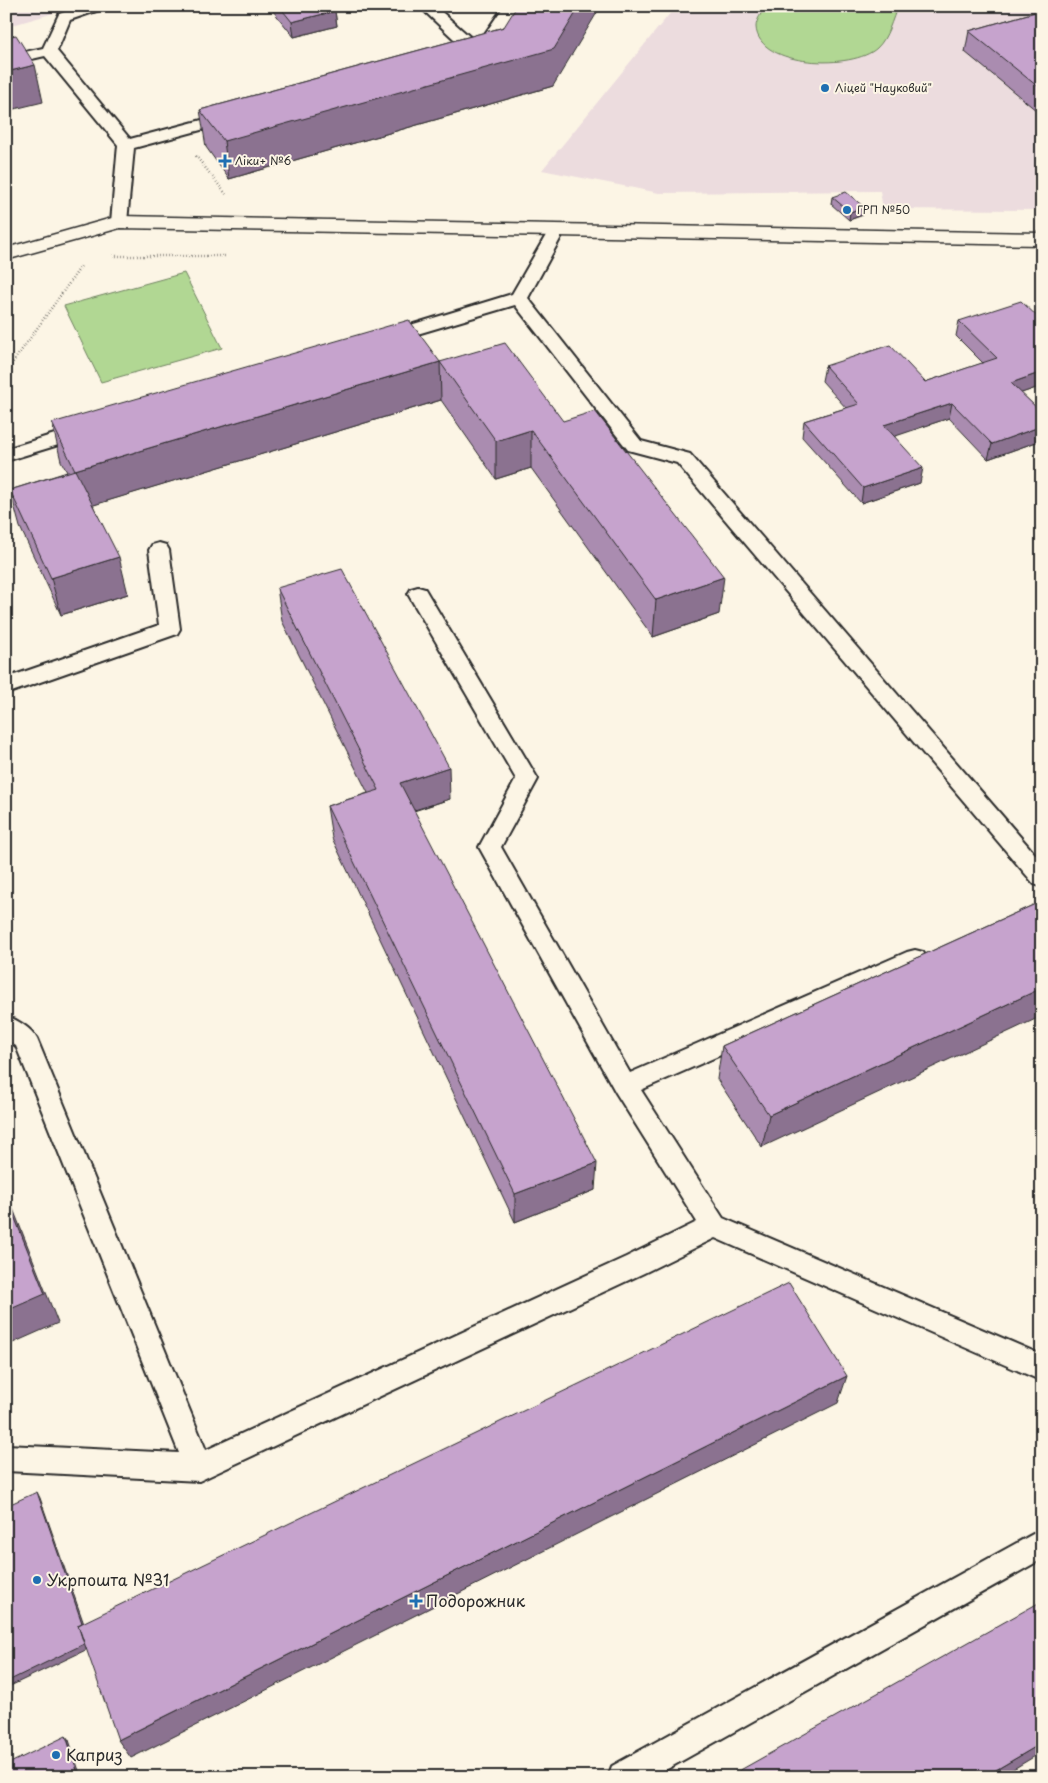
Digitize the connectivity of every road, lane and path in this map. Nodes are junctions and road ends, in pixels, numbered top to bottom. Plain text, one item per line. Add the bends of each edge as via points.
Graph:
1 (97, 6) edge
2 (426, 6) edge
3 (512, 6) edge
4 (49, 51) junction
5 (480, 54) junction
6 (461, 59) edge
7 (6, 61) edge
8 (244, 114) edge
9 (126, 144) junction
10 (119, 222) junction
11 (557, 230) junction
12 (1042, 239) edge
13 (6, 254) edge
14 (83, 264) dead end
15 (519, 298) junction
16 (367, 345) edge
17 (6, 372) edge
18 (101, 426) edge
19 (6, 455) edge
20 (159, 550) dead end
21 (418, 594) dead end
22 (6, 686) edge
23 (1042, 878) edge
24 (933, 951) edge
25 (6, 1026) edge
26 (625, 1086) junction
27 (714, 1226) junction
28 (1042, 1368) edge
29 (6, 1458) edge
30 (198, 1467) junction
31 (1042, 1543) edge
32 (623, 1777) edge

1 - 4 lane via 64,17
2 - 5 lane
3 - 5 lane
4 - 7 lane
4 - 9 lane
5 - 6 lane
8 - 9 lane
9 - 10 lane
10 - 11 street
10 - 13 street
11 - 12 street
11 - 15 lane
14 - 17 path
15 - 16 lane
15 - 23 lane via 635,446 683,458
18 - 19 lane
20 - 22 lane via 170,629
21 - 26 lane via 527,779 490,847
24 - 26 lane
25 - 30 lane via 26,1039
26 - 27 lane
27 - 28 lane
27 - 30 lane
29 - 30 lane
31 - 32 lane

